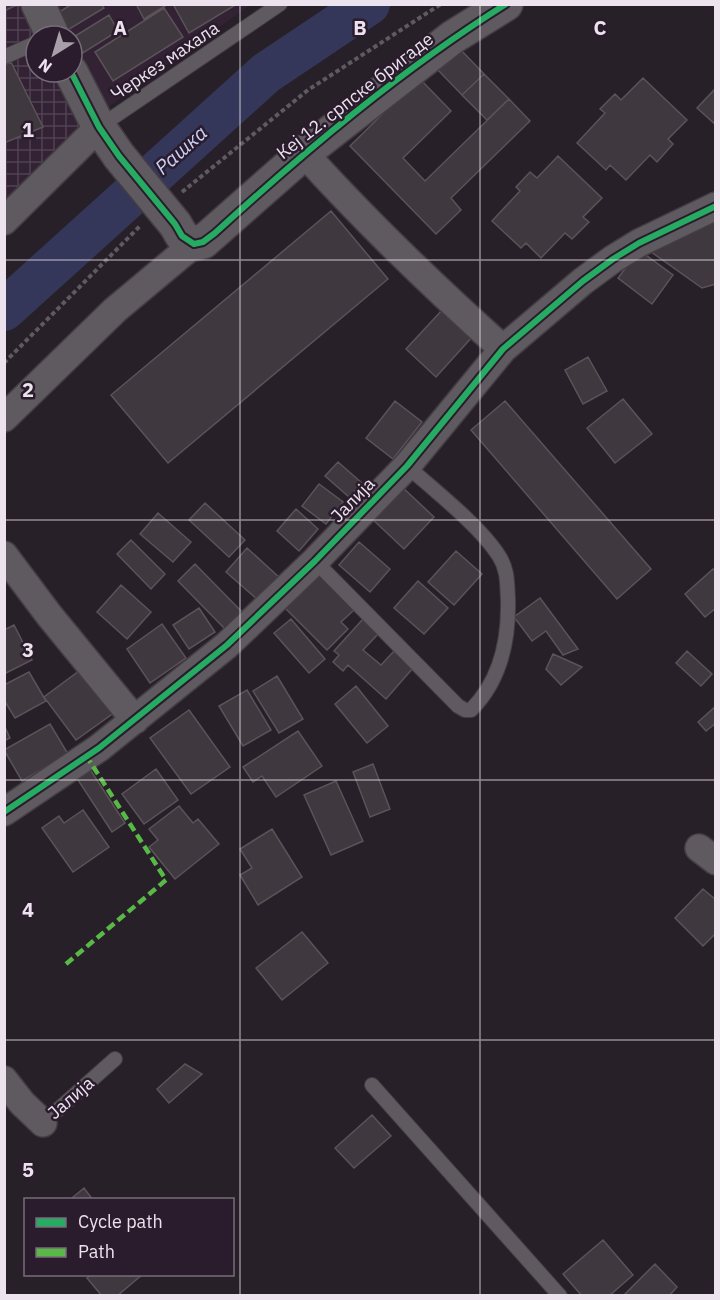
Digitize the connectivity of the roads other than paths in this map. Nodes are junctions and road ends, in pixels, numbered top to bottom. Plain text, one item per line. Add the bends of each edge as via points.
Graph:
1 (38, 4) edge
2 (280, 4) edge
3 (506, 4) edge
4 (47, 24) edge
5 (24, 48) edge
6 (4, 57) edge
7 (77, 84) edge
8 (99, 127) junction
9 (304, 153) junction
10 (716, 206) edge
11 (4, 221) edge
12 (173, 221) junction
13 (503, 349) junction
14 (4, 418) edge
15 (406, 466) junction
16 (4, 555) edge
17 (315, 561) junction
18 (135, 720) junction
19 (4, 812) edge
20 (115, 1059) dead end
21 (4, 1080) edge
22 (372, 1085) dead end
23 (43, 1123) joint
24 (560, 1296) edge

1 - 4 street
2 - 8 lane, Черкез махала
3 - 9 street, Кеј 12. српске бригаде via 453,38
5 - 6 lane
7 - 8 street
8 - 11 street
8 - 12 street, bridge
9 - 12 street, Кеј 12. српске бригаде via 203,242
9 - 13 street, Кеј 12. српске бригаде via 330,183
10 - 13 street, Јалија via 619,255
12 - 14 street, Кеј 12. српске бригаде via 90,334
13 - 15 street, Јалија
15 - 17 street, Јалија
15 - 17 lane via 487,541 506,568 506,644 494,679 471,710 458,706
16 - 18 street
17 - 18 street, Јалија via 227,645
18 - 19 street, Јалија
20 - 23 lane, Јалија
21 - 23 street, Јалија
22 - 24 lane

